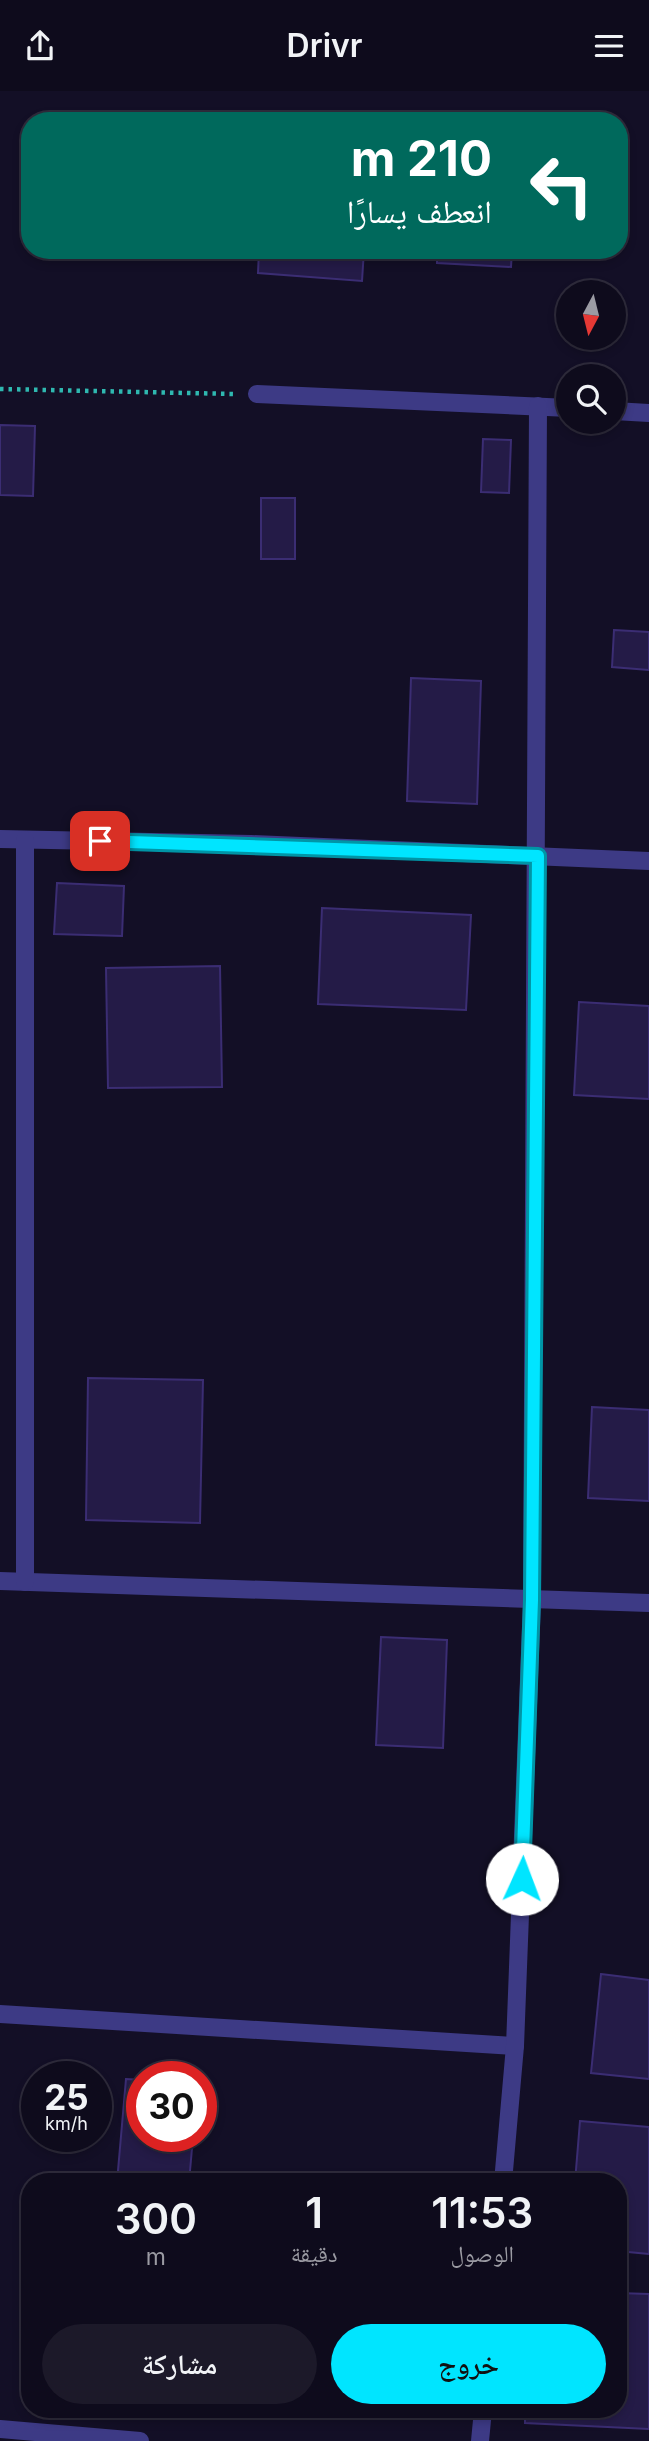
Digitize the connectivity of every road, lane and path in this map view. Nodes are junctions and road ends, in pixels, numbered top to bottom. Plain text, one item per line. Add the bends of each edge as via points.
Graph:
1 (0, 389) edge
2 (257, 394) joint
3 (538, 406) junction
4 (556, 407) edge
5 (626, 412) edge
6 (649, 413) edge
7 (0, 839) edge
8 (25, 840) junction
9 (538, 856) junction
10 (649, 861) edge
11 (0, 1581) edge
12 (25, 1582) junction
13 (532, 1600) junction
14 (649, 1603) edge
15 (0, 2014) edge
16 (515, 2046) junction
17 (504, 2173) edge
18 (482, 2418) edge
19 (0, 2429) edge
20 (140, 2441) edge
21 (480, 2441) edge

1 - 2 path
2 - 3 street
3 - 4 street
3 - 9 street
5 - 6 street
7 - 8 street
8 - 9 street
8 - 12 street
9 - 10 street
9 - 13 street
11 - 12 street
12 - 13 street
13 - 14 street
13 - 16 street
15 - 16 street
16 - 17 street
18 - 21 street
19 - 20 street

